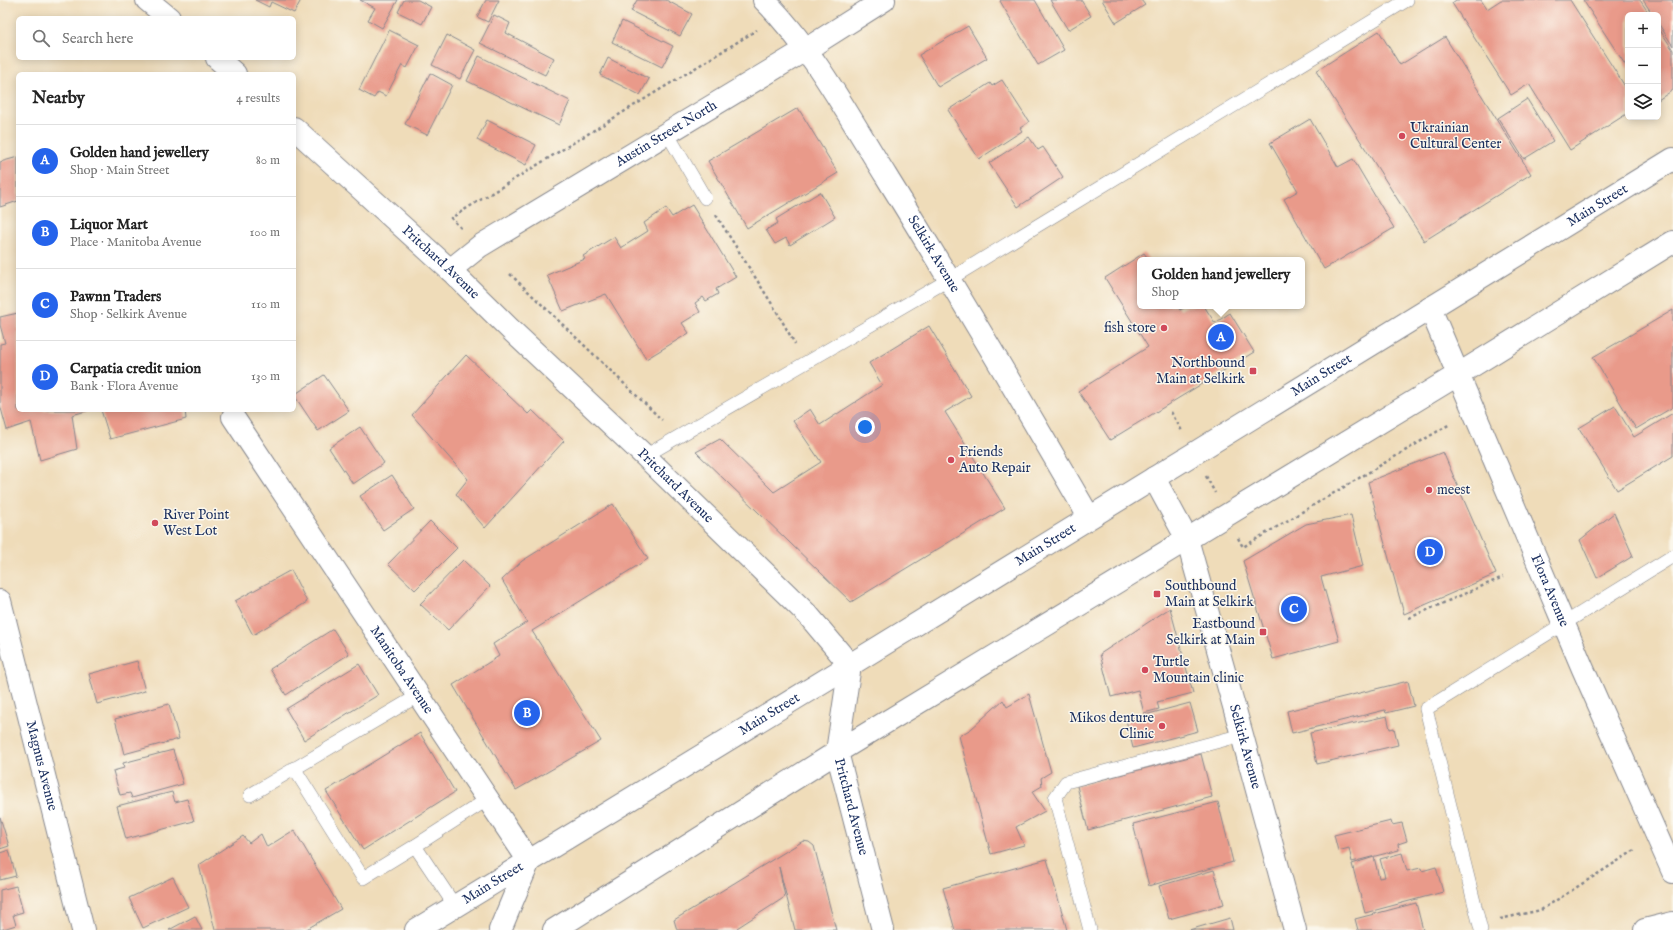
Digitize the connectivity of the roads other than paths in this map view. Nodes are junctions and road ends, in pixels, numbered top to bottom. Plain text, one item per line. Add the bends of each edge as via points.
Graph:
1 (148, 0) edge
2 (764, 0) edge
3 (884, 0) edge
4 (1407, 0) edge
5 (167, 16) edge
6 (805, 50) junction
7 (219, 60) edge
8 (233, 72) edge
9 (296, 130) edge
10 (667, 133) junction
11 (1673, 158) edge
12 (705, 198) road end
13 (1673, 242) edge
14 (450, 270) junction
15 (950, 279) junction
16 (1430, 308) junction
17 (1459, 374) junction
18 (233, 417) dead end
19 (645, 456) junction
20 (1154, 478) junction
21 (1089, 517) junction
22 (1187, 539) junction
23 (1673, 556) edge
24 (0, 601) edge
25 (1564, 623) junction
26 (850, 665) junction
27 (419, 695) junction
28 (1242, 735) junction
29 (837, 752) junction
30 (294, 768) junction
31 (250, 795) dead end
32 (488, 799) junction
33 (415, 846) junction
34 (529, 861) junction
35 (1673, 872) edge
36 (455, 906) junction
37 (1673, 923) edge
38 (1480, 927) edge
39 (84, 930) edge
40 (416, 930) edge
41 (500, 930) edge
42 (554, 930) edge
43 (883, 930) edge
44 (1090, 930) edge
45 (1295, 930) edge
46 (1645, 930) edge

1 - 5 street
2 - 6 street, Selkirk Avenue via 779,15
3 - 6 street, Austin Street North
4 - 15 lane
6 - 10 street, Austin Street North
6 - 15 street, Selkirk Avenue via 827,80
7 - 8 street
9 - 14 street, Pritchard Avenue
10 - 12 lane
10 - 14 street, Austin Street North via 480,246
11 - 16 street, Main Street
13 - 17 street
14 - 19 street, Pritchard Avenue
15 - 19 lane
15 - 21 street, Selkirk Avenue
16 - 17 street, Flora Avenue
16 - 20 street, Main Street
17 - 22 street
17 - 25 street, Flora Avenue
18 - 27 street, Manitoba Avenue
19 - 26 street, Pritchard Avenue via 808,615
20 - 21 street, Main Street
20 - 22 street, Selkirk Avenue
21 - 26 street, Main Street
22 - 28 street, Selkirk Avenue
22 - 29 street
23 - 25 lane
24 - 39 street, Magnus Avenue
25 - 35 street, Flora Avenue
25 - 38 lane via 1426,709
26 - 29 street, Pritchard Avenue
26 - 34 street, Main Street
27 - 30 lane
27 - 32 street, Manitoba Avenue
28 - 44 lane via 1066,782 1055,798
28 - 45 street, Selkirk Avenue
29 - 42 street
29 - 43 street, Pritchard Avenue
30 - 31 lane
30 - 33 lane via 363,878
32 - 33 lane
32 - 34 street, Manitoba Avenue
33 - 36 lane
34 - 36 street, Main Street
34 - 41 street
36 - 40 street, Main Street
37 - 46 street

